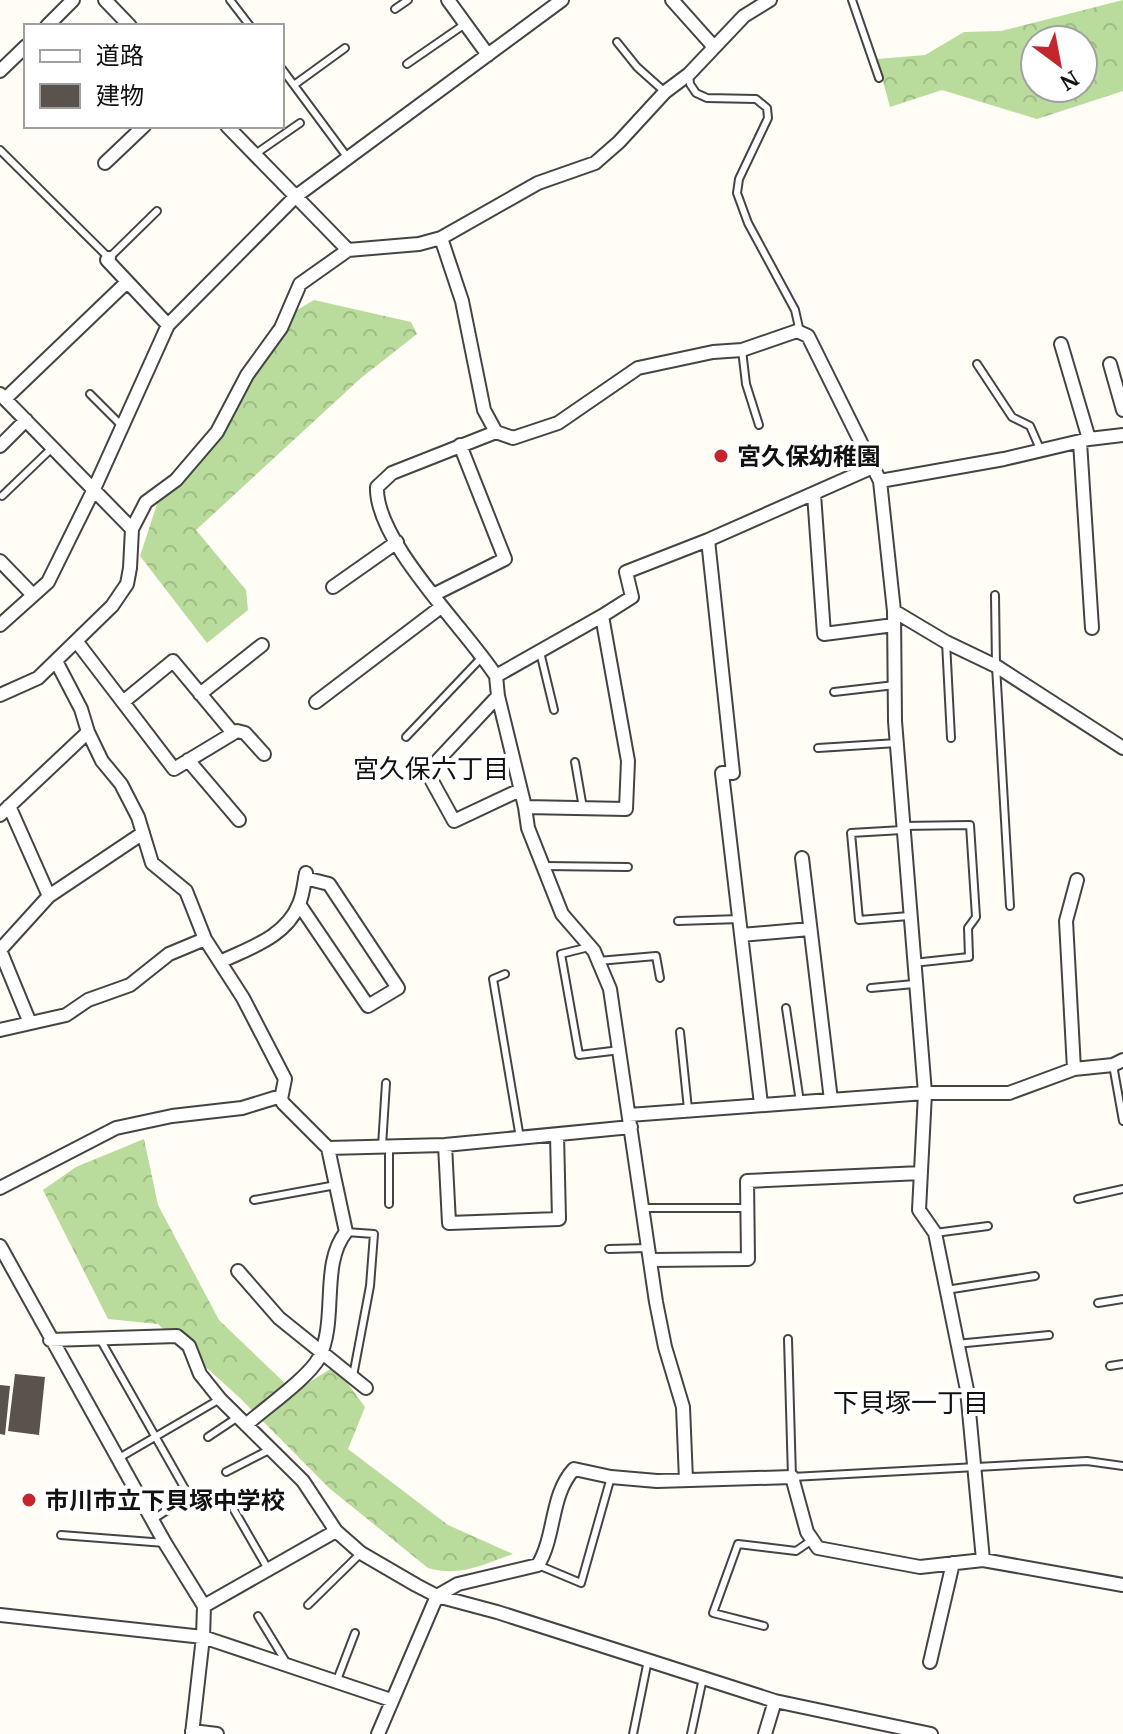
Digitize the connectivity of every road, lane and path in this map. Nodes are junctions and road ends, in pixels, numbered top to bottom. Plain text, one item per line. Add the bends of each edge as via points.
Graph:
1 (73, 0) edge
2 (105, 0) edge
3 (230, 0) edge
4 (245, 0) edge
5 (408, 0) edge
6 (562, 0) edge
7 (672, 0) edge
8 (770, 0) edge
9 (852, 0) edge
10 (455, 2) edge
11 (236, 7) junction
12 (395, 9) dead end
13 (49, 24) edge
14 (128, 24) edge
15 (249, 24) edge
16 (465, 24) junction
17 (617, 42) dead end
18 (714, 47) junction
19 (24, 48) edge
20 (345, 48) dead end
21 (488, 55) junction
22 (407, 64) dead end
23 (0, 71) edge
24 (284, 72) edge
25 (689, 74) junction
26 (879, 78) dead end
27 (294, 85) junction
28 (665, 92) junction
29 (300, 123) dead end
30 (142, 128) edge
31 (229, 128) edge
32 (0, 150) edge
33 (254, 155) junction
34 (348, 158) junction
35 (105, 163) dead end
36 (295, 197) junction
37 (157, 211) dead end
38 (441, 238) junction
39 (348, 250) junction
40 (109, 258) junction
41 (127, 282) junction
42 (168, 325) junction
43 (800, 333) junction
44 (1061, 344) dead end
45 (742, 350) junction
46 (977, 364) dead end
47 (1110, 364) dead end
48 (90, 394) dead end
49 (2, 396) edge
50 (1123, 410) edge
51 (26, 420) junction
52 (759, 425) dead end
53 (122, 426) junction
54 (496, 432) junction
55 (1123, 435) edge
56 (1084, 441) junction
57 (460, 445) junction
58 (0, 446) edge
59 (53, 447) junction
60 (1041, 451) junction
61 (873, 467) junction
62 (880, 481) junction
63 (94, 489) junction
64 (814, 494) junction
65 (2, 496) dead end
66 (132, 529) junction
67 (708, 540) junction
68 (397, 542) junction
69 (0, 561) edge
70 (333, 587) dead end
71 (33, 595) junction
72 (433, 595) junction
73 (995, 595) dead end
74 (441, 607) junction
75 (894, 611) junction
76 (602, 616) junction
77 (0, 625) edge
78 (894, 625) junction
79 (1092, 628) dead end
80 (77, 642) junction
81 (946, 642) junction
82 (262, 645) dead end
83 (540, 652) junction
84 (483, 656) junction
85 (57, 663) junction
86 (996, 666) junction
87 (496, 676) junction
88 (895, 685) junction
89 (834, 692) dead end
90 (200, 694) junction
91 (0, 695) edge
92 (498, 696) junction
93 (123, 702) junction
94 (316, 702) dead end
95 (554, 710) dead end
96 (88, 732) junction
97 (233, 733) junction
98 (406, 737) dead end
99 (951, 738) dead end
100 (897, 743) junction
101 (818, 748) dead end
102 (1123, 748) edge
103 (264, 754) dead end
104 (188, 760) junction
105 (575, 762) dead end
106 (520, 790) junction
107 (525, 807) junction
108 (583, 808) junction
109 (4, 810) edge
110 (239, 820) dead end
111 (903, 828) junction
112 (143, 833) junction
113 (802, 858) dead end
114 (543, 866) junction
115 (628, 867) dead end
116 (1077, 880) dead end
117 (49, 896) junction
118 (299, 904) junction
119 (1010, 906) dead end
120 (909, 916) junction
121 (740, 919) junction
122 (678, 921) dead end
123 (810, 929) junction
124 (741, 935) junction
125 (205, 939) junction
126 (590, 947) junction
127 (0, 950) edge
128 (598, 961) junction
129 (220, 962) junction
130 (913, 963) junction
131 (505, 974) dead end
132 (660, 978) dead end
133 (914, 984) junction
134 (871, 988) dead end
135 (786, 1008) dead end
136 (30, 1023) junction
137 (0, 1030) edge
138 (680, 1032) dead end
139 (620, 1050) junction
140 (1118, 1062) edge
141 (1074, 1069) junction
142 (386, 1083) dead end
143 (925, 1093) junction
144 (281, 1096) junction
145 (831, 1100) junction
146 (800, 1102) junction
147 (761, 1104) junction
148 (688, 1109) junction
149 (630, 1121) junction
150 (1123, 1121) edge
151 (557, 1135) junction
152 (520, 1138) junction
153 (445, 1145) junction
154 (385, 1146) junction
155 (328, 1148) junction
156 (921, 1173) junction
157 (336, 1185) junction
158 (0, 1188) edge
159 (1123, 1189) edge
160 (1078, 1199) dead end
161 (254, 1200) dead end
162 (389, 1204) dead end
163 (643, 1208) junction
164 (747, 1208) junction
165 (988, 1226) dead end
166 (346, 1232) junction
167 (935, 1233) junction
168 (0, 1246) edge
169 (609, 1249) dead end
170 (650, 1254) junction
171 (238, 1271) dead end
172 (1035, 1276) dead end
173 (946, 1290) junction
174 (1123, 1299) edge
175 (1098, 1303) dead end
176 (1049, 1335) dead end
177 (99, 1339) junction
178 (788, 1339) dead end
179 (50, 1340) junction
180 (956, 1344) junction
181 (321, 1351) junction
182 (1123, 1364) edge
183 (1110, 1366) dead end
184 (353, 1378) junction
185 (366, 1388) dead end
186 (220, 1399) junction
187 (242, 1421) junction
188 (208, 1437) dead end
189 (155, 1438) junction
190 (271, 1449) junction
191 (117, 1459) junction
192 (1123, 1466) edge
193 (975, 1467) junction
194 (226, 1472) dead end
195 (611, 1477) junction
196 (792, 1477) junction
197 (686, 1480) junction
198 (234, 1510) dead end
199 (152, 1520) junction
200 (336, 1531) junction
201 (61, 1535) dead end
202 (812, 1540) junction
203 (165, 1543) junction
204 (361, 1553) junction
205 (983, 1560) junction
206 (953, 1563) junction
207 (538, 1565) junction
208 (268, 1569) junction
209 (1123, 1585) edge
210 (437, 1596) junction
211 (308, 1605) dead end
212 (204, 1606) junction
213 (0, 1615) edge
214 (258, 1616) dead end
215 (764, 1626) dead end
216 (355, 1633) dead end
217 (203, 1637) junction
218 (648, 1660) junction
219 (286, 1662) junction
220 (930, 1662) dead end
221 (703, 1678) junction
222 (337, 1680) junction
223 (391, 1700) junction
224 (775, 1701) junction
225 (192, 1732) edge
226 (217, 1734) edge
227 (378, 1734) edge
228 (633, 1734) edge
229 (691, 1734) edge
230 (765, 1734) edge
231 (931, 1734) edge

1 - 13 street
2 - 14 street
3 - 11 lane
4 - 11 lane
5 - 12 lane
6 - 21 street
7 - 18 street
8 - 18 street via 744,16
9 - 26 lane
10 - 16 street
11 - 15 lane
16 - 21 street
16 - 22 lane
17 - 28 lane
18 - 25 street
19 - 23 street
20 - 27 lane
21 - 34 street
24 - 27 lane
25 - 28 street
25 - 43 lane via 696,93 707,98 756,99 767,108 768,118 737,193 795,310
27 - 34 lane
28 - 38 street via 595,163 538,183
29 - 33 lane
30 - 35 street
31 - 33 street
32 - 40 lane
33 - 36 street
34 - 36 street
36 - 39 street
36 - 42 street
37 - 40 lane
38 - 39 street
38 - 54 street via 462,301 484,410
39 - 66 street via 300,284 281,328 247,375 217,432 176,480 146,502
40 - 41 street
41 - 42 street
41 - 49 street
42 - 53 street
43 - 45 street
43 - 61 street via 808,336
44 - 56 street
45 - 52 lane
45 - 54 street via 638,368 558,423 513,438
46 - 60 lane via 1012,417 1030,426
47 - 50 street
48 - 53 lane
49 - 51 street
51 - 58 street
51 - 59 street
53 - 63 street
54 - 57 street
55 - 56 street
56 - 60 street
56 - 79 street
57 - 68 street via 392,473 377,487 387,528
57 - 72 street via 505,559
59 - 63 street
59 - 65 lane
60 - 62 street
61 - 62 street
61 - 64 street
62 - 75 street
63 - 66 street
63 - 71 street via 48,582
64 - 67 street
64 - 78 street via 824,634
66 - 80 street via 127,584
67 - 76 street via 626,572 632,597
67 - 121 street via 733,773 722,773
68 - 70 street
68 - 72 street
69 - 71 street
71 - 77 street
72 - 74 street
73 - 86 lane
74 - 84 street
74 - 94 street
75 - 78 street
75 - 81 street
76 - 83 street
76 - 108 street via 628,761 626,809
78 - 88 street
80 - 85 street
80 - 93 street
81 - 86 street
81 - 99 lane
82 - 90 street
83 - 87 street
83 - 95 lane
84 - 87 street
84 - 98 lane
85 - 91 street
85 - 96 street
86 - 102 street
86 - 119 lane
87 - 92 street
88 - 89 lane
88 - 100 street
90 - 93 street via 173,661
90 - 97 street
92 - 106 street
92 - 106 street via 427,772 454,821
93 - 104 street via 174,769
96 - 109 street
96 - 112 street via 121,784
97 - 103 street via 245,733
97 - 104 street
100 - 101 lane
100 - 111 street
104 - 110 street
105 - 108 lane
106 - 107 street
107 - 108 street
107 - 114 street
109 - 117 street
111 - 120 street
111 - 120 lane via 851,833 859,920
111 - 130 lane via 970,825 976,917 968,928 969,957
112 - 117 street
112 - 125 street via 152,863 186,891
113 - 123 street
114 - 115 lane
114 - 126 street via 562,914
116 - 141 street via 1066,921
117 - 127 street
118 - 118 street via 306,875 329,884 398,988 368,1006
118 - 129 street via 274,936
120 - 130 street
121 - 122 lane
121 - 124 street
123 - 124 street
123 - 145 street
124 - 147 street
125 - 129 street
125 - 136 street via 169,954 130,985 88,1000 66,1015
126 - 128 street
126 - 139 lane via 561,954 579,1055
127 - 136 street
128 - 132 lane via 656,956
128 - 139 street via 610,989
129 - 144 street via 285,1079
130 - 133 street
131 - 152 lane via 493,979
133 - 134 lane
133 - 143 street
135 - 146 lane
136 - 137 street
138 - 148 lane
139 - 149 street
140 - 141 street
140 - 150 lane
141 - 143 street via 1009,1093
142 - 154 lane
143 - 145 street
143 - 156 street
144 - 155 street
144 - 158 street via 242,1108 116,1128
145 - 146 street
146 - 147 street
147 - 148 street
148 - 149 street
149 - 151 street
149 - 163 street
151 - 152 street
151 - 153 street via 559,1219 449,1223
152 - 153 street
153 - 154 street
154 - 155 street
154 - 162 lane
155 - 157 street
156 - 164 street via 747,1181
156 - 167 street via 919,1210
157 - 161 lane
157 - 166 street
159 - 160 lane
163 - 164 lane
163 - 170 street
164 - 170 street via 748,1259
165 - 167 lane
166 - 181 street via 335,1245
166 - 184 lane via 374,1234
167 - 173 street
168 - 179 street
169 - 170 lane
170 - 197 street via 665,1347 683,1407
171 - 181 street via 279,1318
172 - 173 lane
173 - 180 street
174 - 175 lane
176 - 180 lane
177 - 179 street
177 - 186 street via 177,1336 189,1346 200,1374
177 - 189 lane
178 - 196 lane
179 - 191 street
180 - 193 street
181 - 184 street
181 - 187 street via 313,1367
182 - 183 lane
184 - 185 street
186 - 187 street
186 - 189 lane
187 - 188 lane
187 - 190 street
189 - 191 lane
189 - 199 lane via 189,1496
190 - 194 lane
190 - 200 street via 303,1481
191 - 199 street
192 - 193 lane via 1087,1461
193 - 196 lane
193 - 205 street
195 - 197 street
195 - 207 street via 574,1469 562,1482
195 - 207 lane via 581,1583
196 - 197 street
196 - 202 street
198 - 208 lane
199 - 203 street
200 - 204 street
200 - 208 street
201 - 203 lane
202 - 206 street via 818,1548 920,1567
202 - 215 lane via 796,1551 738,1544 713,1613
203 - 212 street
204 - 210 street
204 - 211 lane
205 - 206 street
205 - 209 street
206 - 220 street
207 - 210 street via 458,1584
208 - 212 street
210 - 218 street
210 - 223 street
212 - 217 street
213 - 217 street
214 - 219 lane
216 - 222 lane
217 - 219 street
217 - 225 street
218 - 221 street
218 - 228 lane
219 - 222 street
221 - 224 street
221 - 229 lane
222 - 223 street
223 - 227 street
224 - 230 street
224 - 231 street
225 - 226 street

